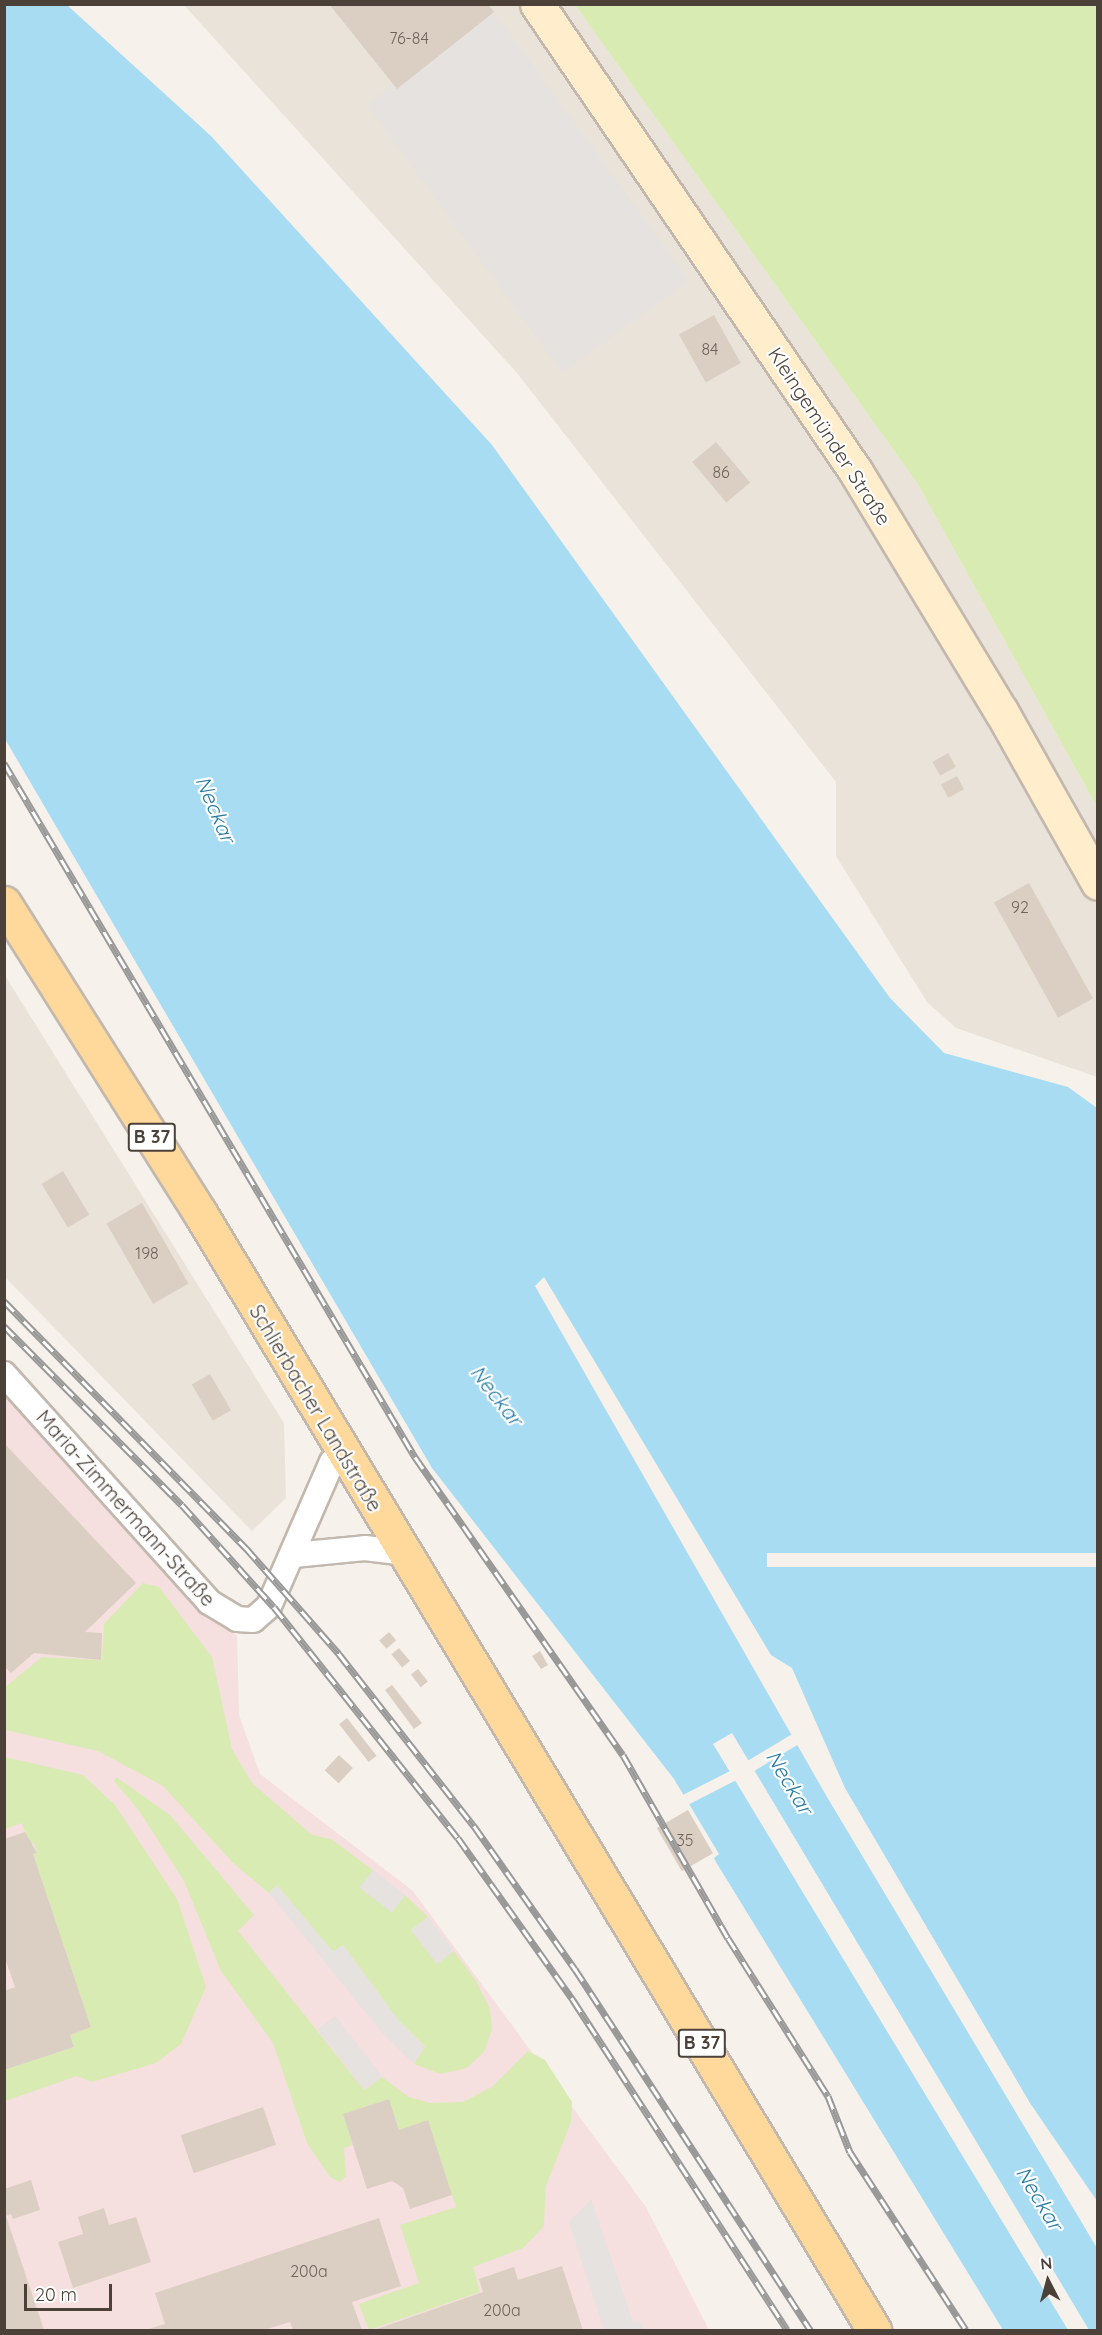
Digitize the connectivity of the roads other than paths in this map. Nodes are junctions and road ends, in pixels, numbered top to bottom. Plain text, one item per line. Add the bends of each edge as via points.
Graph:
1 (537, 4) edge
2 (1098, 883) edge
3 (4, 903) edge
4 (4, 1374) edge
5 (343, 1454) junction
6 (404, 1553) junction
7 (294, 1555) junction
8 (874, 2331) edge

1 - 2 main road, Kleingemünder Straße via 856,472 996,701
3 - 5 main road, Schlierbacher Landstraße / B 37 via 200,1213
4 - 7 street, Maria-Zimmermann-Straße via 217,1610 245,1620 264,1614
5 - 6 main road, Schlierbacher Landstraße / B 37
5 - 7 street, Maria-Zimmermann-Straße via 332,1462
6 - 7 street via 365,1548
6 - 8 main road, Schlierbacher Landstraße / B 37

